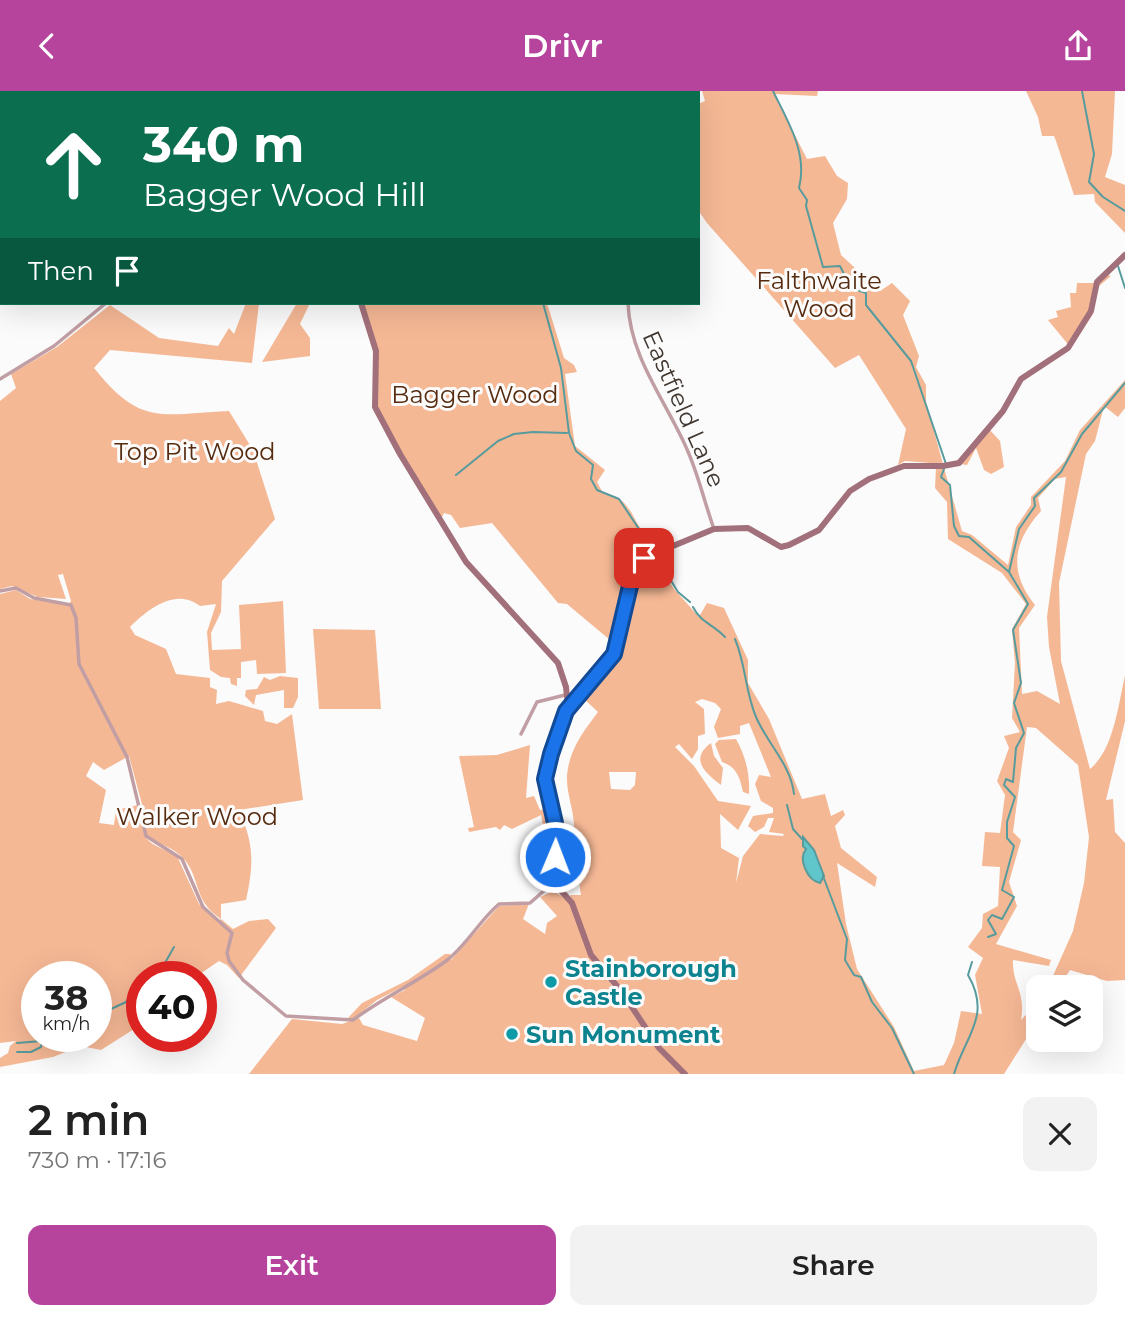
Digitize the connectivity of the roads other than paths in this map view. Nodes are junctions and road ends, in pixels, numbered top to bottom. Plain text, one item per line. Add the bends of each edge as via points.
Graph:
1 (1125, 255) edge
2 (104, 305) edge
3 (362, 305) edge
4 (628, 305) edge
5 (0, 379) edge
6 (714, 529) junction
7 (0, 591) edge
8 (567, 694) junction
9 (566, 711) junction
10 (521, 734) dead end
11 (555, 834) junction
12 (556, 880) junction
13 (558, 888) junction
14 (545, 890) junction
15 (685, 1074) edge

1 - 6 street via 1097,282 1091,311 1068,348 1021,379 1003,411 959,463 904,466 869,479 850,491 819,530 781,547 748,529
2 - 5 street via 54,346
3 - 8 street via 376,351 375,407 429,507 499,602 555,658
4 - 6 street, Eastfield Lane via 635,348 685,445
6 - 9 street via 644,558 634,576 614,654
7 - 14 street via 16,588 34,598 66,602 76,618 79,664 122,747 134,778 146,836 182,859 203,907 232,933 227,957 231,965 286,1016 353,1020 448,959 499,904 530,903
8 - 9 street
8 - 10 street via 537,702
9 - 11 street via 545,779
11 - 12 street
11 - 14 street via 545,833 527,844
12 - 13 street
12 - 14 street
13 - 14 street
13 - 15 street via 574,906 591,955 659,1048

